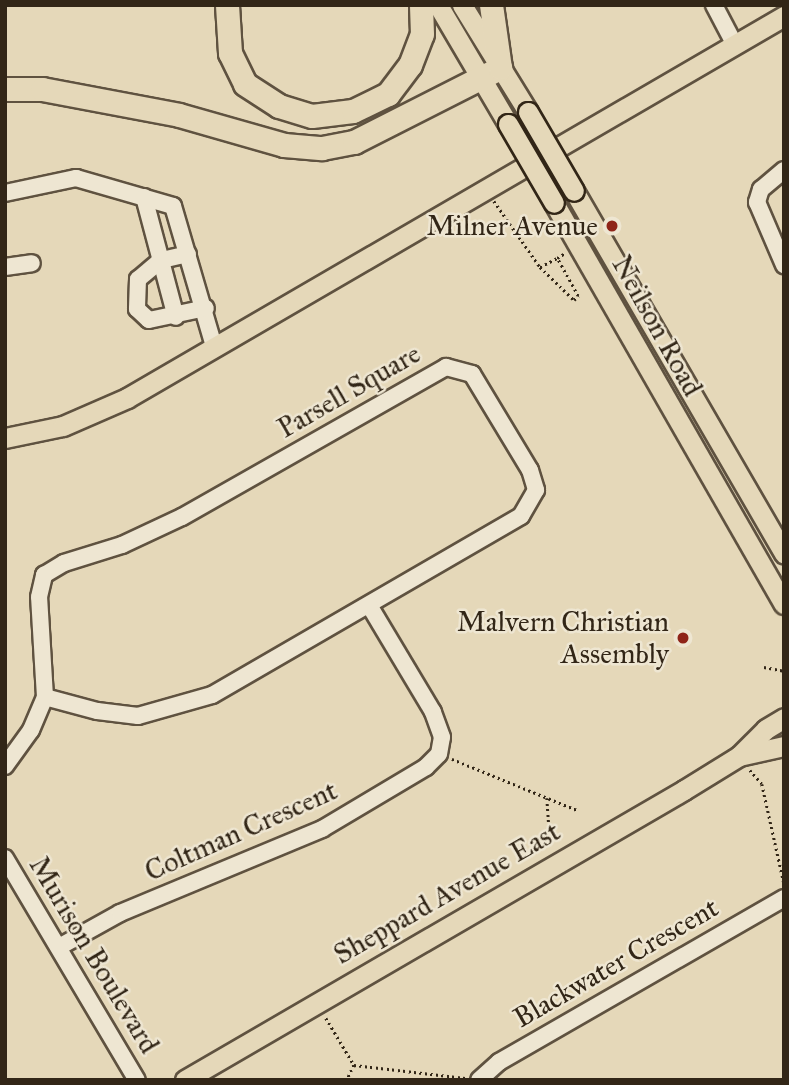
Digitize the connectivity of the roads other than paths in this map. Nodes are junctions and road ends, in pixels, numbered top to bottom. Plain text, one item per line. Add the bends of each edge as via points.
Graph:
1 (226, 5) edge
2 (421, 5) edge
3 (438, 5) edge
4 (462, 5) edge
5 (491, 5) edge
6 (714, 5) edge
7 (784, 16) edge
8 (735, 45) junction
9 (489, 73) junction
10 (5, 89) edge
11 (784, 170) edge
12 (5, 192) edge
13 (144, 197) junction
14 (188, 254) junction
15 (160, 260) junction
16 (32, 262) dead end
17 (784, 265) edge
18 (5, 267) edge
19 (206, 308) junction
20 (176, 317) junction
21 (214, 346) junction
22 (5, 438) edge
23 (756, 506) junction
24 (735, 518) junction
25 (784, 553) edge
26 (784, 604) edge
27 (369, 605) junction
28 (45, 697) junction
29 (784, 718) edge
30 (784, 746) edge
31 (739, 756) junction
32 (5, 766) edge
33 (5, 858) edge
34 (784, 898) edge
35 (59, 947) junction
36 (481, 1077) edge
37 (137, 1080) edge
38 (185, 1080) edge

1 - 2 highway via 230,53 245,84 279,106 312,116 353,111 388,94 410,65 422,34
3 - 9 main road, Neilson Road
4 - 9 main road, Neilson Road
5 - 9 highway
6 - 8 street
7 - 8 main road
8 - 21 main road
9 - 10 highway via 380,132 322,148 284,145 106,100 42,89
9 - 23 main road, Neilson Road, bridge via 528,112
9 - 24 main road, Neilson Road, bridge via 508,124
11 - 17 street via 761,189 757,202
12 - 13 street via 76,178
13 - 14 street via 173,206
13 - 15 street
14 - 15 street
14 - 19 street
15 - 20 street
15 - 20 street via 138,279 137,309 149,320
16 - 18 street
19 - 20 street
19 - 21 street
21 - 22 main road via 127,398 76,421
23 - 24 main road
23 - 25 main road, Neilson Road
24 - 26 main road, Neilson Road
27 - 28 street, Parsell Square via 194,701 138,716 97,712
27 - 28 street, Parsell Square via 521,516 534,497 530,470 476,379 462,368 431,372 182,517 44,575 39,597
27 - 35 street, Coltman Crescent via 433,712 442,737 439,754 426,767 322,829 120,914
28 - 32 street, Parsell Square via 31,730
29 - 31 main road, Sheppard Avenue East
30 - 31 main road, Sheppard Avenue East
31 - 38 main road, Sheppard Avenue East
33 - 35 street, Murison Boulevard
34 - 36 street, Blackwater Crescent
35 - 37 street, Murison Boulevard

